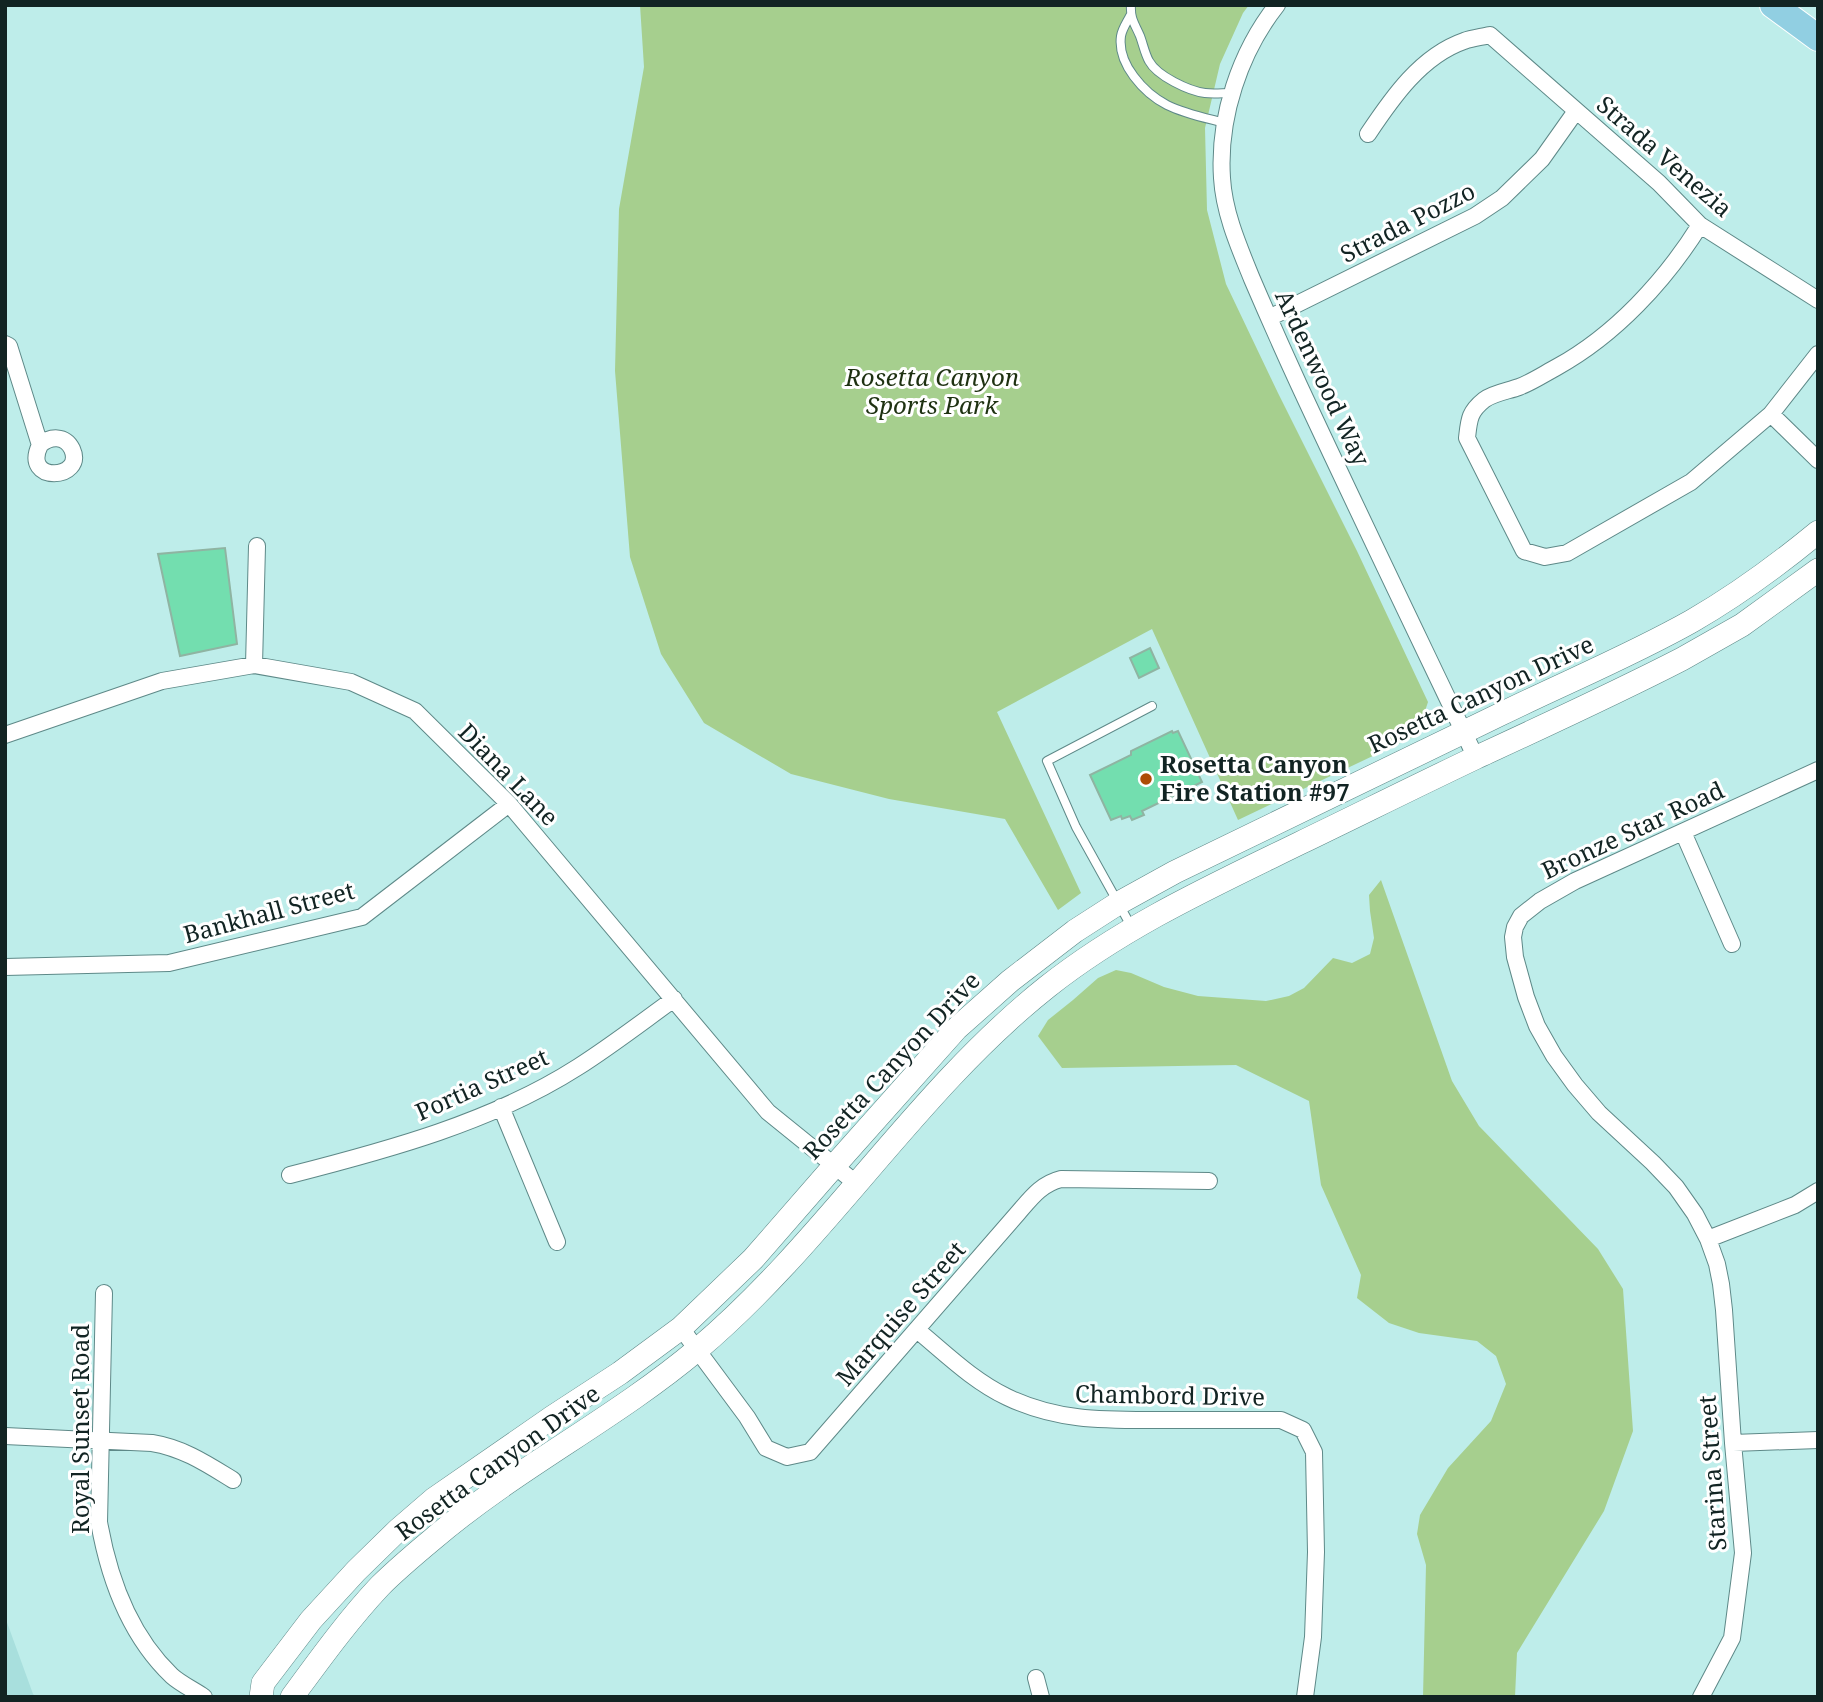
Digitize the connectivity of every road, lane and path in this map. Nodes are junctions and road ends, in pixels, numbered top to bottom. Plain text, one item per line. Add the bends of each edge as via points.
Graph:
1 (1131, 5) edge
2 (1278, 5) edge
3 (1773, 5) edge
4 (1130, 16) junction
5 (1818, 38) edge
6 (1232, 93) junction
7 (1576, 111) junction
8 (1225, 123) junction
9 (1368, 134) dead end
10 (1700, 225) junction
11 (1818, 300) edge
12 (1269, 318) junction
13 (5, 344) edge
14 (1818, 354) edge
15 (1771, 414) junction
16 (40, 445) dead end
17 (1818, 460) edge
18 (1818, 532) edge
19 (257, 546) dead end
20 (1818, 570) edge
21 (254, 665) junction
22 (1152, 706) dead end
23 (1464, 732) junction
24 (5, 735) edge
25 (1476, 758) junction
26 (1818, 770) edge
27 (509, 804) junction
28 (1683, 832) junction
29 (1117, 904) junction
30 (1132, 929) junction
31 (1732, 944) dead end
32 (5, 967) edge
33 (674, 999) junction
34 (500, 1107) junction
35 (835, 1165) junction
36 (290, 1175) dead end
37 (1209, 1181) dead end
38 (857, 1184) junction
39 (1818, 1191) edge
40 (1708, 1239) junction
41 (557, 1242) dead end
42 (104, 1293) dead end
43 (681, 1328) junction
44 (917, 1330) junction
45 (697, 1350) junction
46 (5, 1436) edge
47 (1818, 1440) edge
48 (101, 1441) junction
49 (1733, 1443) junction
50 (233, 1480) dead end
51 (1036, 1678) dead end
52 (204, 1697) edge
53 (261, 1697) edge
54 (292, 1697) edge
55 (1041, 1697) edge
56 (1305, 1697) edge
57 (1700, 1697) edge

1 - 4 lane
2 - 6 street, Ardenwood Way via 1252,42
3 - 5 main road
4 - 6 lane via 1154,68 1175,83 1204,93
4 - 8 lane via 1121,32 1121,49 1146,90 1167,105
6 - 8 street, Ardenwood Way
7 - 9 street, Strada Venezia via 1490,35 1463,41 1430,59 1394,94
7 - 10 street, Strada Venezia
7 - 12 street, Strada Pozzo via 1542,159 1502,198 1475,216
8 - 12 street, Ardenwood Way via 1222,178 1227,207
10 - 11 street, Strada Venezia
10 - 15 street via 1629,312 1560,366 1485,399 1469,417 1466,438 1524,551 1545,557 1567,553 1691,482
12 - 23 street, Ardenwood Way
13 - 16 street
14 - 15 street
15 - 17 street
18 - 23 street, Rosetta Canyon Drive via 1768,572 1692,621
19 - 21 street
20 - 25 street, Rosetta Canyon Drive via 1742,625 1682,659
21 - 24 street, Diana Lane via 162,681
21 - 27 street, Diana Lane via 351,682 415,711
22 - 29 lane via 1047,761
23 - 25 street, Ardenwood Way
23 - 29 street, Rosetta Canyon Drive
25 - 30 street, Rosetta Canyon Drive
26 - 28 street, Bronze Star Road
27 - 32 street, Bankhall Street via 362,917 169,963
27 - 33 street, Diana Lane
28 - 31 street
28 - 40 street, Bronze Star Road via 1540,901 1521,916 1513,937 1527,997 1554,1056 1599,1113 1676,1187
29 - 30 lane
29 - 35 street, Rosetta Canyon Drive via 1039,958 956,1029
30 - 38 street, Rosetta Canyon Drive via 1046,988 986,1040
33 - 34 street, Portia Street via 577,1068
33 - 35 street, Diana Lane via 768,1112
34 - 36 street, Portia Street via 445,1130
34 - 41 street
35 - 38 street, Diana Lane
35 - 43 street, Rosetta Canyon Drive via 753,1259
37 - 44 street, Marquise Street via 1050,1182
38 - 45 street, Rosetta Canyon Drive via 770,1283
39 - 40 street via 1795,1205
40 - 49 street, Starina Street via 1724,1310
42 - 48 street, Royal Sunset Road
43 - 45 street, Marquise Street
43 - 53 street, Rosetta Canyon Drive via 434,1499 398,1530 311,1620 263,1684
44 - 45 street, Marquise Street via 810,1452 787,1457 766,1448
44 - 56 street, Chambord Drive via 1006,1397 1065,1417 1281,1420 1303,1430 1314,1452 1316,1552
45 - 54 street, Rosetta Canyon Drive via 435,1536 381,1585
46 - 48 street
47 - 49 street
48 - 50 street via 169,1446
48 - 52 street, Royal Sunset Road via 99,1522 118,1596 145,1647 174,1678
49 - 57 street, Starina Street via 1744,1553 1732,1638
51 - 55 street

